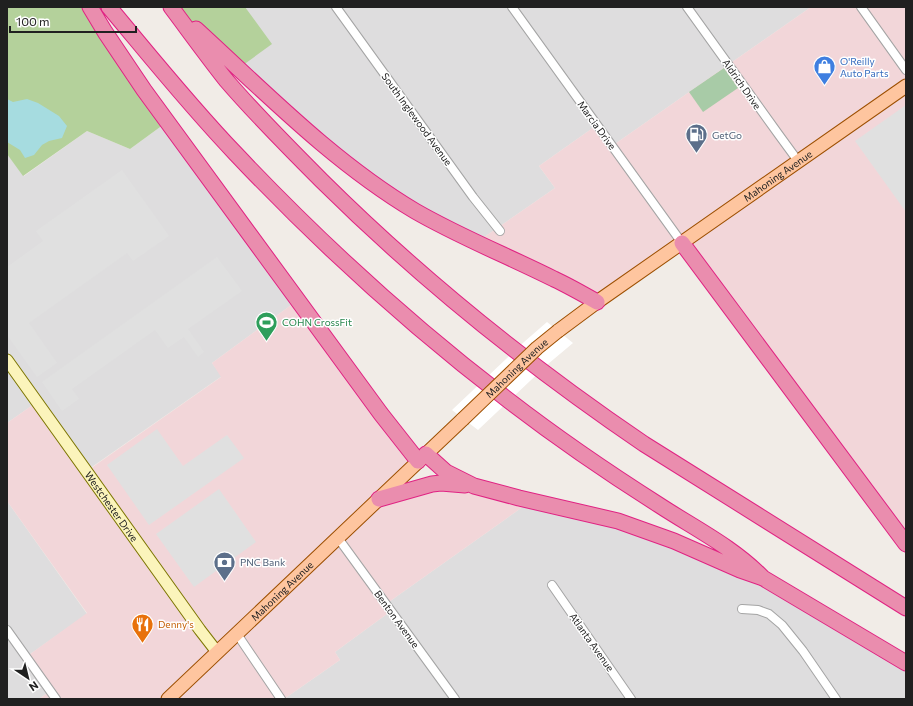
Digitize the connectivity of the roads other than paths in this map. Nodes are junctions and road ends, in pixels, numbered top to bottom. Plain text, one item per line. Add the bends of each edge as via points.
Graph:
1 (90, 7) edge
2 (109, 7) edge
3 (172, 7) edge
4 (336, 7) edge
5 (512, 7) edge
6 (687, 7) edge
7 (861, 7) edge
8 (906, 70) edge
9 (906, 86) edge
10 (798, 161) junction
11 (500, 230) dead end
12 (682, 243) junction
13 (597, 302) junction
14 (7, 360) edge
15 (422, 457) junction
16 (474, 486) junction
17 (379, 499) junction
18 (338, 538) junction
19 (906, 544) edge
20 (763, 578) junction
21 (552, 585) dead end
22 (906, 608) edge
23 (742, 609) dead end
24 (7, 630) edge
25 (237, 634) junction
26 (217, 652) junction
27 (906, 663) edge
28 (56, 699) edge
29 (168, 699) edge
30 (281, 699) edge
31 (456, 699) edge
32 (632, 699) edge
33 (836, 699) edge

1 - 15 highway via 144,90 376,407
2 - 20 highway via 176,88 234,152 291,211 397,309 508,400 580,453 737,555
3 - 13 highway via 295,121 387,193 444,227
3 - 22 highway via 226,80 290,149 408,262 464,310 532,364 644,444
4 - 11 street, South Inglewood Avenue via 473,197
5 - 12 street, Marcia Drive
6 - 10 street, Aldrich Drive
7 - 8 street
9 - 10 main road, Mahoning Avenue
10 - 12 main road, Mahoning Avenue
12 - 13 main road, Mahoning Avenue
12 - 19 highway
13 - 15 main road, Mahoning Avenue, bridge via 537,348
14 - 26 street, Westchester Drive
15 - 16 highway
15 - 17 main road, Mahoning Avenue
16 - 17 highway via 432,484
16 - 20 highway via 624,523
17 - 18 main road, Mahoning Avenue
18 - 25 main road, Mahoning Avenue
18 - 31 street, Benton Avenue
20 - 27 highway
21 - 32 street, Atlanta Avenue
23 - 33 street via 769,614 782,625
24 - 28 street
25 - 26 main road, Mahoning Avenue
25 - 30 street
26 - 29 main road, Mahoning Avenue

